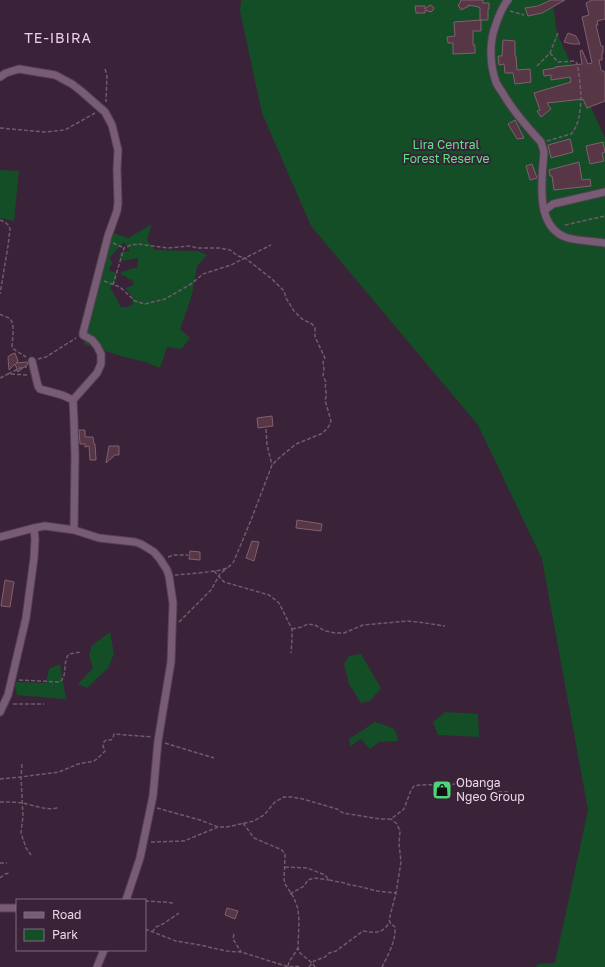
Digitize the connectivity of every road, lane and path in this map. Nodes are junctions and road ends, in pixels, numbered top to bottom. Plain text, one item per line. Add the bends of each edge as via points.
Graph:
1 (508, 0) edge
2 (502, 9) junction
3 (524, 15) dead end
4 (558, 33) dead end
5 (550, 53) junction
6 (537, 66) dead end
7 (106, 69) dead end
8 (0, 76) edge
9 (105, 112) junction
10 (0, 128) edge
11 (542, 142) junction
12 (605, 192) edge
13 (541, 196) junction
14 (553, 204) junction
15 (544, 211) junction
16 (605, 216) edge
17 (0, 220) edge
18 (565, 225) dead end
19 (107, 240) junction
20 (605, 243) edge
21 (271, 245) dead end
22 (124, 248) junction
23 (246, 258) junction
24 (97, 279) junction
25 (112, 284) junction
26 (0, 294) edge
27 (0, 314) edge
28 (83, 334) junction
29 (32, 360) junction
30 (8, 374) junction
31 (34, 374) junction
32 (0, 378) edge
33 (73, 400) junction
34 (266, 430) dead end
35 (272, 465) junction
36 (34, 528) junction
37 (74, 530) junction
38 (0, 537) edge
39 (188, 555) dead end
40 (160, 559) junction
41 (227, 568) junction
42 (214, 571) junction
43 (169, 576) junction
44 (219, 576) junction
45 (445, 626) dead end
46 (172, 629) junction
47 (292, 629) junction
48 (81, 652) dead end
49 (291, 653) dead end
50 (12, 679) junction
51 (44, 704) dead end
52 (1, 709) edge
53 (158, 739) junction
54 (214, 758) dead end
55 (22, 764) dead end
56 (21, 777) junction
57 (0, 779) edge
58 (510, 792) dead end
59 (0, 802) edge
60 (22, 803) junction
61 (59, 807) dead end
62 (151, 807) junction
63 (391, 819) junction
64 (243, 823) junction
65 (218, 827) junction
66 (144, 843) junction
67 (30, 856) dead end
68 (0, 863) edge
69 (7, 864) dead end
70 (285, 867) junction
71 (10, 873) dead end
72 (0, 878) edge
73 (330, 880) junction
74 (396, 893) junction
75 (290, 894) junction
76 (126, 899) edge
77 (146, 901) edge
78 (174, 903) dead end
79 (0, 908) edge
80 (16, 908) edge
81 (179, 912) dead end
82 (390, 922) junction
83 (146, 929) edge
84 (152, 932) junction
85 (234, 934) dead end
86 (298, 948) junction
87 (104, 951) edge
88 (241, 952) junction
89 (312, 963) junction
90 (97, 967) edge
91 (288, 967) edge
92 (301, 967) edge
93 (309, 967) edge
94 (315, 967) edge
95 (382, 967) edge

1 - 2 street
2 - 3 path
2 - 11 street via 492,35 491,58 496,82 508,104
4 - 5 path
5 - 6 path
5 - 11 path via 558,62 577,63 581,103 576,129 571,134
7 - 9 path
8 - 9 street via 19,70 55,75 72,84
9 - 10 path via 95,113 64,130 45,132
9 - 19 street via 112,125 118,150 118,203
11 - 13 street via 544,152
12 - 14 street
13 - 14 street
13 - 15 street
14 - 15 street
15 - 20 street via 558,234
16 - 18 path
17 - 26 path via 10,229
19 - 22 path
19 - 24 street
21 - 23 path
22 - 23 path via 138,244 168,248 220,248
22 - 25 path
23 - 25 path via 202,274 191,284 165,299 146,304 135,301 120,287
23 - 35 path via 284,291 294,311 302,319 312,324 325,358 323,376 326,382 325,400 330,426 323,433 296,444
24 - 25 path
24 - 28 street
27 - 29 path via 9,318 13,325 12,347
28 - 29 path via 46,357
28 - 33 street via 97,346 101,354 101,364 97,373
29 - 30 path via 26,367
29 - 31 street
30 - 31 path
30 - 32 path
31 - 33 street via 40,389
33 - 37 street
34 - 35 path
35 - 41 path via 234,561
36 - 37 street via 45,526
36 - 38 street
36 - 50 street via 34,558 26,618
37 - 40 street via 99,538 141,544
39 - 40 path
40 - 43 street
41 - 42 path
41 - 44 path
42 - 43 path
42 - 44 path
43 - 46 street via 173,603
44 - 46 path via 211,590
44 - 47 path via 224,582 269,595 279,603
45 - 47 path via 408,621 363,625 344,633 334,633 308,624
46 - 53 street via 171,662
47 - 49 path
48 - 50 path via 69,654 66,658 64,679 60,682
50 - 52 street
51 - 52 path via 13,704
53 - 54 path
53 - 56 path via 114,734 111,740 104,742 105,751 94,761 59,772
53 - 62 street
55 - 56 path
56 - 57 path
56 - 60 path
58 - 63 path via 498,792 483,785 414,786 402,812
59 - 60 path
60 - 61 path via 47,808
60 - 67 path via 21,834
62 - 65 path
62 - 66 street
63 - 64 path via 343,813 337,809 292,797 275,802 264,815 254,821
63 - 74 path via 400,831 401,862
64 - 65 path
64 - 70 path via 254,838 282,850 286,857
65 - 66 path via 184,841
66 - 76 street
68 - 69 path
70 - 73 path via 307,868 325,875
70 - 75 path via 284,880
71 - 72 path
73 - 74 path
73 - 75 path via 308,880 304,886
74 - 82 path
75 - 86 path via 298,909
77 - 78 path
79 - 80 street
81 - 84 path
82 - 89 path via 387,928 378,933 363,931 336,951
82 - 95 path via 395,927 395,932 391,950
83 - 84 path
84 - 88 path via 176,942
85 - 88 path via 233,939
86 - 89 path
86 - 91 path
87 - 90 street
88 - 91 path
89 - 93 path
89 - 94 path
91 - 92 path

